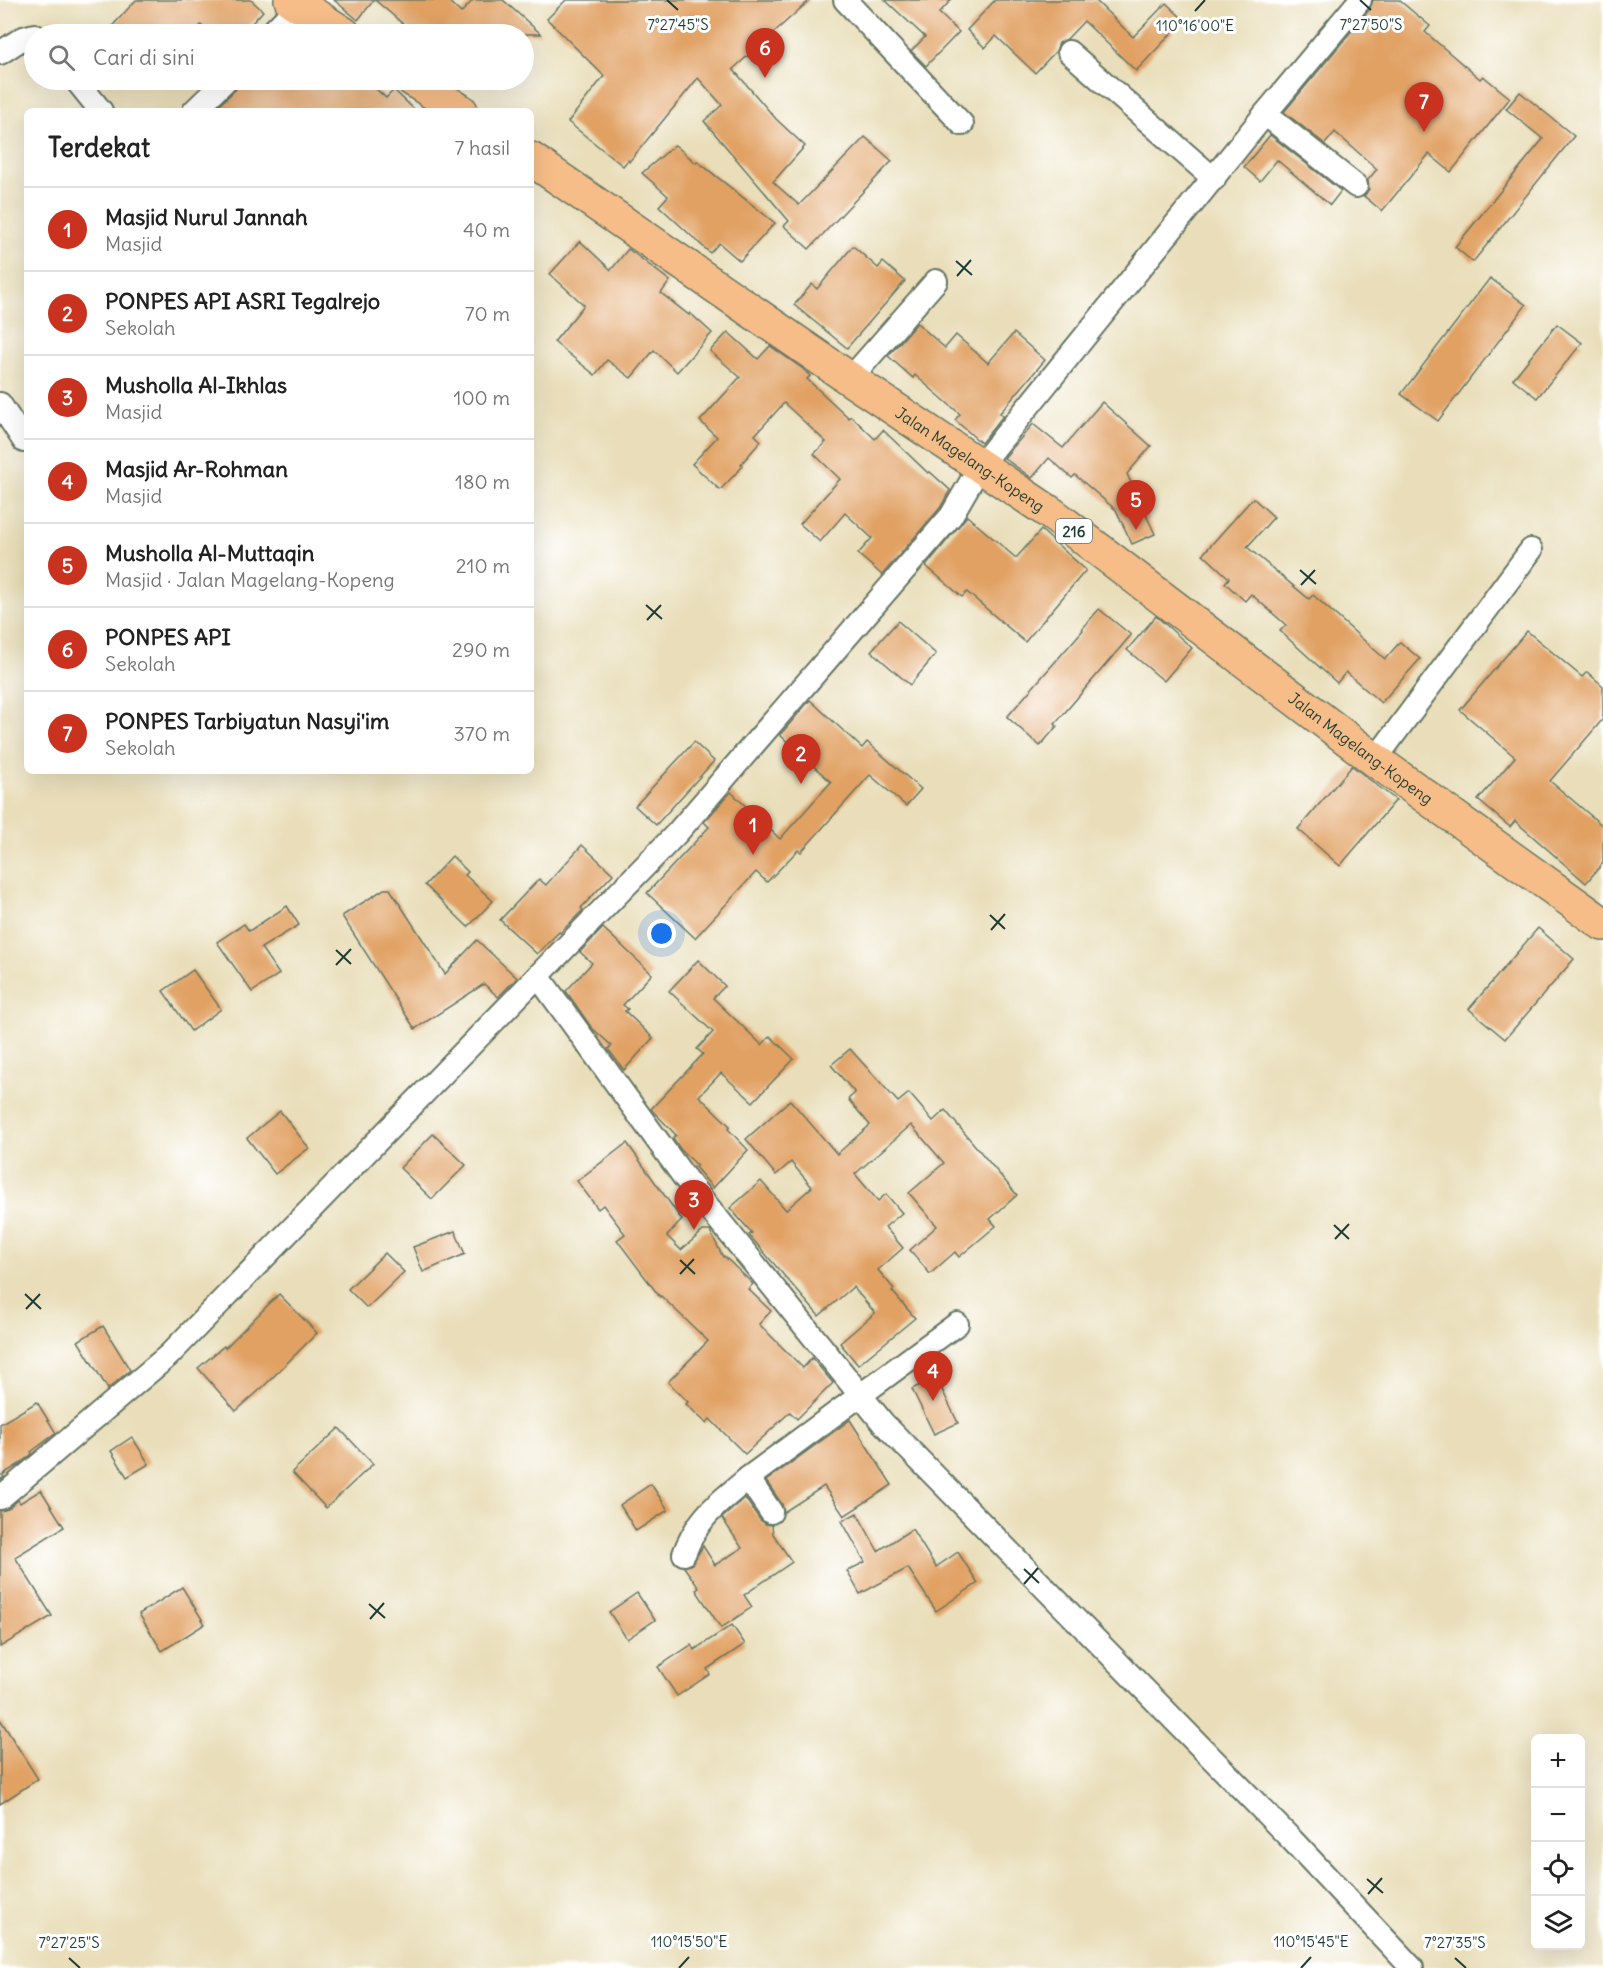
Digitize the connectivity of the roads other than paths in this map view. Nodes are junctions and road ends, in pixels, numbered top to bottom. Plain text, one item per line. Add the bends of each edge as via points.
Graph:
1 (845, 0) edge
2 (1360, 0) edge
3 (295, 3) edge
4 (278, 24) edge
5 (328, 24) edge
6 (24, 38) edge
7 (1069, 52) dead end
8 (0, 53) edge
9 (84, 90) edge
10 (215, 90) edge
11 (428, 90) edge
12 (98, 108) edge
13 (197, 108) edge
14 (456, 108) edge
15 (1265, 114) junction
16 (962, 124) dead end
17 (534, 161) edge
18 (1214, 178) junction
19 (1356, 186) dead end
20 (936, 281) dead end
21 (850, 379) junction
22 (0, 404) edge
23 (24, 441) dead end
24 (980, 466) junction
25 (1531, 550) dead end
26 (1375, 760) junction
27 (1603, 924) edge
28 (538, 976) junction
29 (957, 1324) dead end
30 (860, 1395) junction
31 (748, 1478) junction
32 (0, 1498) edge
33 (771, 1512) dead end
34 (684, 1554) dead end
35 (1412, 1968) edge

1 - 16 street
2 - 15 street
3 - 4 street
3 - 5 main road
6 - 8 street
7 - 18 street
9 - 12 street
10 - 13 street
11 - 14 main road
15 - 18 street
15 - 19 street
17 - 21 main road, Jalan Magelang-Kopeng / 216
18 - 24 street
20 - 21 street
21 - 24 main road, Jalan Magelang-Kopeng / 216
22 - 23 street
24 - 26 main road, Jalan Magelang-Kopeng / 216 via 1052,514
24 - 28 street via 951,516 677,833
25 - 26 street
26 - 27 main road, Jalan Magelang-Kopeng / 216
28 - 30 street via 684,1177
28 - 32 street via 168,1355
29 - 30 street
30 - 31 street
30 - 35 street
31 - 33 street
31 - 34 street via 701,1520

